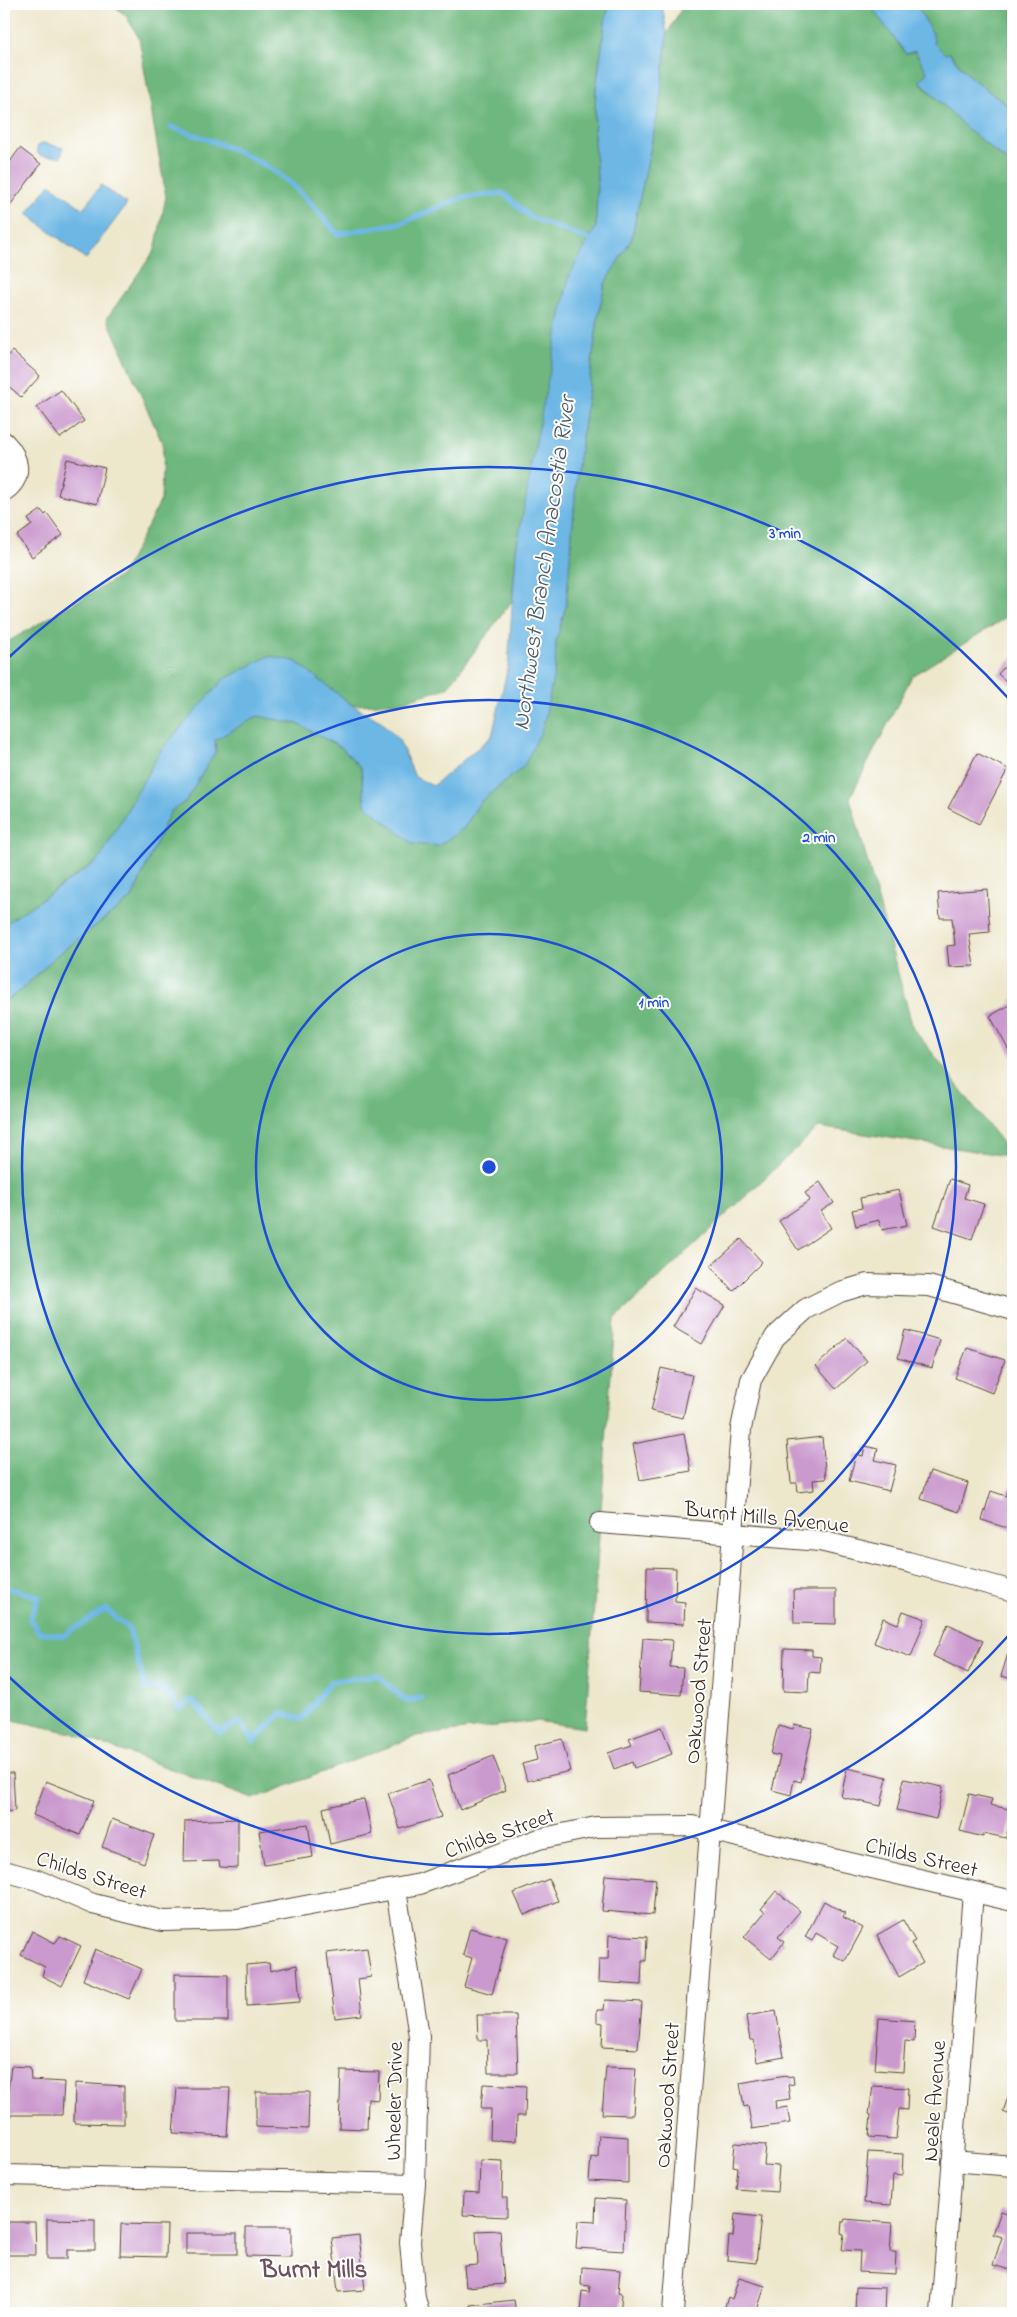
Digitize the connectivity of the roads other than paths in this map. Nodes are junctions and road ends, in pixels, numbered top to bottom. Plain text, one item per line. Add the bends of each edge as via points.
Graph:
1 (4, 442) edge
2 (4, 491) edge
3 (1013, 1310) edge
4 (600, 1523) dead end
5 (733, 1534) junction
6 (1013, 1591) edge
7 (710, 1830) junction
8 (4, 1871) edge
9 (396, 1890) junction
10 (973, 1892) junction
11 (1013, 1901) edge
12 (952, 2161) junction
13 (1013, 2166) edge
14 (4, 2174) edge
15 (415, 2184) junction
16 (419, 2313) edge
17 (673, 2313) edge
18 (941, 2313) edge

1 - 2 street via 13,451 18,467 16,477
3 - 5 street, Oakwood Street via 929,1286 868,1284 840,1292 806,1309 775,1338 751,1380 741,1429
4 - 5 street, Burnt Mills Avenue
5 - 6 street, Burnt Mills Avenue via 820,1541
5 - 7 street, Oakwood Street
7 - 9 street, Childs Street via 692,1826 596,1827 539,1839
7 - 10 street, Childs Street
7 - 17 street, Oakwood Street
8 - 9 street, Childs Street via 37,1880 93,1904 163,1922 237,1919
9 - 15 street, Wheeler Drive via 420,2036
10 - 11 street, Childs Street
10 - 12 street, Neale Avenue
12 - 13 street
12 - 18 street, Neale Avenue
14 - 15 street
15 - 16 street, Wheeler Drive via 410,2242

